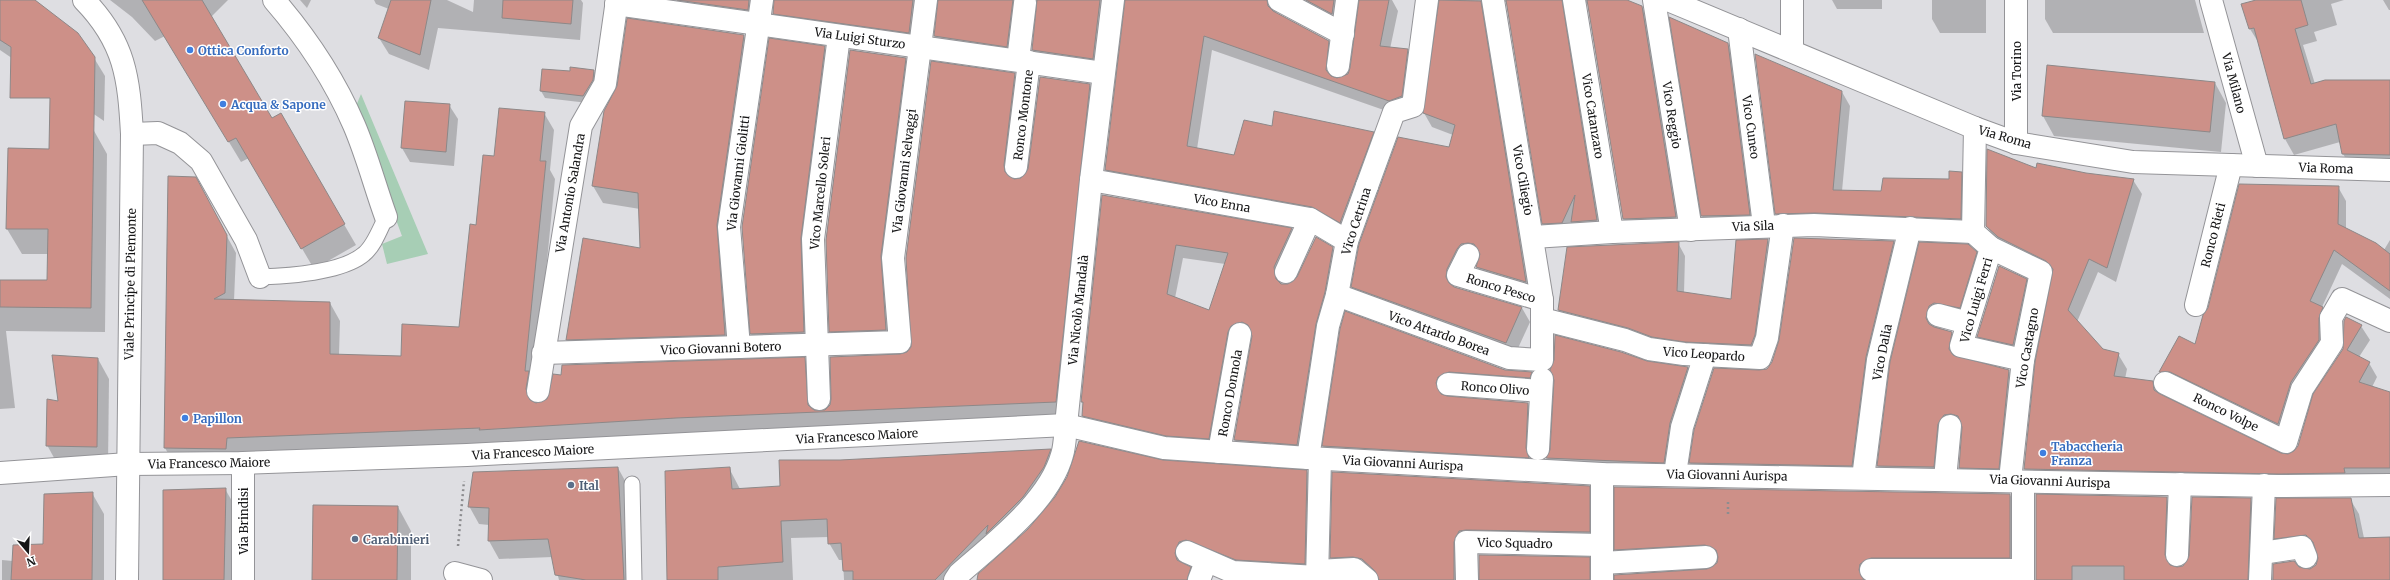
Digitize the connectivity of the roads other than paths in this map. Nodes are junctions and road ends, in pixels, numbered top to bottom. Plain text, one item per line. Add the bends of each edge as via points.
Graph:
1 (84, 0) edge
2 (274, 0) edge
3 (762, 0) edge
4 (926, 0) edge
5 (1113, 0) edge
6 (1279, 0) edge
7 (1348, 0) edge
8 (1427, 0) edge
9 (1493, 0) edge
10 (1574, 0) edge
11 (1654, 0) edge
12 (1668, 0) edge
13 (1792, 0) edge
14 (2016, 0) edge
15 (2211, 0) edge
16 (616, 2) edge
17 (1025, 3) dead end
18 (759, 24) junction
19 (1738, 29) junction
20 (1343, 34) junction
21 (839, 36) junction
22 (920, 47) junction
23 (1792, 51) junction
24 (1023, 61) junction
25 (1338, 66) dead end
26 (1103, 73) junction
27 (1975, 128) junction
28 (132, 134) junction
29 (2016, 143) junction
30 (2230, 165) junction
31 (2257, 166) junction
32 (1016, 167) dead end
33 (2390, 170) edge
34 (1091, 180) junction
35 (386, 217) joint
36 (1310, 218) junction
37 (1774, 225) junction
38 (1910, 228) junction
39 (1691, 230) junction
40 (1612, 232) junction
41 (1973, 232) junction
42 (1533, 237) junction
43 (1347, 241) junction
44 (1991, 248) junction
45 (1468, 256) dead end
46 (1286, 272) dead end
47 (260, 277) joint
48 (1337, 295) junction
49 (2196, 305) dead end
50 (1542, 310) junction
51 (1938, 315) dead end
52 (2390, 321) edge
53 (1968, 323) junction
54 (1240, 334) dead end
55 (900, 342) joint
56 (818, 345) junction
57 (739, 347) junction
58 (543, 353) junction
59 (1705, 355) junction
60 (2023, 360) junction
61 (1542, 377) junction
62 (2165, 383) dead end
63 (1448, 384) dead end
64 (538, 391) dead end
65 (819, 399) dead end
66 (1066, 425) junction
67 (1950, 426) dead end
68 (1538, 449) dead end
69 (1219, 452) junction
70 (1314, 458) junction
71 (244, 463) junction
72 (128, 464) junction
73 (0, 473) edge
74 (1602, 474) junction
75 (1675, 474) junction
76 (1863, 478) junction
77 (1945, 479) junction
78 (2016, 481) junction
79 (632, 484) dead end
80 (2180, 484) junction
81 (2264, 485) junction
82 (2390, 485) edge
83 (2262, 553) junction
84 (2177, 555) dead end
85 (1706, 557) dead end
86 (2306, 557) dead end
87 (1602, 563) edge
88 (1198, 565) edge
89 (1871, 570) dead end
90 (455, 573) dead end
91 (2023, 575) edge
92 (1317, 576) edge
93 (127, 580) edge
94 (243, 580) edge
95 (481, 580) edge
96 (634, 580) edge
97 (955, 580) edge
98 (1366, 580) edge
99 (1467, 580) edge
100 (2260, 580) edge

1 - 28 street, Viale Principe di Piemonte via 101,17 119,48 130,97
2 - 35 street via 328,75 354,126
3 - 18 street, Via Giovanni Giolitti
4 - 22 street, Via Giovanni Selvaggi
5 - 26 street, Via Nicolò Mandalà
6 - 20 street
7 - 20 street
8 - 43 street, Vico Cetrina via 1413,106 1394,112
9 - 42 street, Vico Ciliegio
10 - 40 street, Vico Catanzaro
11 - 39 street, Vico Reggio
12 - 19 street, Via Roma
13 - 23 street
14 - 29 street, Via Torino
15 - 31 street, Via Milano
16 - 18 street, Via Luigi Sturzo
16 - 58 street, Via Antonio Salandra via 605,84 581,126
17 - 24 street, Ronco Montone
18 - 21 street, Via Luigi Sturzo
18 - 57 street, Via Giovanni Giolitti via 729,227
19 - 23 street, Via Roma
19 - 37 street, Vico Cuneo
20 - 25 street
21 - 22 street, Via Luigi Sturzo
21 - 56 street, Vico Marcello Soleri via 813,239
22 - 24 street, Via Luigi Sturzo
22 - 55 street, Via Giovanni Selvaggi via 893,258
23 - 27 street, Via Roma
24 - 26 street, Via Luigi Sturzo
24 - 32 street, Ronco Montone
26 - 34 street, Via Nicolò Mandalà
27 - 29 street, Via Roma
27 - 41 street
28 - 47 street via 158,133 180,143 201,161 246,240
28 - 72 street, Viale Principe di Piemonte
29 - 30 street, Via Roma via 2133,162
30 - 31 street, Via Roma
30 - 49 street, Ronco Rieti
31 - 33 street, Via Roma
34 - 36 street, Vico Enna
34 - 66 street, Via Nicolò Mandalà
35 - 47 lane via 364,254 340,266 284,276
36 - 43 street, Vico Enna
36 - 46 street
37 - 38 street, Via Sila
37 - 39 street, Via Sila
37 - 59 street, Vico Leopardo via 1767,338 1760,358
38 - 41 street, Via Sila
38 - 76 street, Vico Dalia via 1878,360
39 - 40 street, Via Sila
40 - 42 street, Via Sila
41 - 44 street, Vico Luigi Ferri
42 - 50 street, Vico Ciliegio
43 - 48 street, Vico Cetrina
44 - 53 street, Vico Luigi Ferri
44 - 60 street, Vico Castagno via 2041,272
45 - 50 street, Ronco Pesco via 1458,275
48 - 61 street, Vico Attardo Borea via 1509,358
48 - 70 street, Vico Cetrina via 1328,326
50 - 59 street, Vico Leopardo via 1649,349
50 - 61 street, Vico Ciliegio
51 - 53 street
52 - 62 street, Ronco Volpe via 2342,299 2331,318 2332,343 2302,389 2286,442
53 - 60 street, Vico Luigi Ferri via 1961,346
54 - 69 street, Ronco Donnola
55 - 56 street, Vico Giovanni Botero
56 - 57 street, Vico Giovanni Botero
56 - 65 street, Vico Marcello Soleri
57 - 58 street, Vico Giovanni Botero
58 - 64 street, Via Antonio Salandra
59 - 75 street via 1682,427
60 - 78 street, Vico Castagno
61 - 63 street, Ronco Olivo
61 - 68 street, Vico Ciliegio
66 - 69 street, Via Giovanni Aurispa via 1164,448
66 - 71 street, Via Francesco Maiore via 475,455
66 - 97 street, Via Nicolò Mandalà via 1062,455 1048,486 1017,521
67 - 77 street
69 - 70 street, Via Giovanni Aurispa
70 - 74 street, Via Giovanni Aurispa
70 - 92 street, Vico Cetrina
71 - 72 street, Via Francesco Maiore
71 - 94 street, Via Brindisi
72 - 73 street, Via Francesco Maiore
72 - 93 street, Viale Principe di Piemonte
74 - 75 street, Via Giovanni Aurispa
74 - 87 street
75 - 76 street, Via Giovanni Aurispa
76 - 77 street, Via Giovanni Aurispa
77 - 78 street, Via Giovanni Aurispa
78 - 80 street, Via Giovanni Aurispa
78 - 91 street, Vico Castagno
79 - 96 lane
80 - 81 street, Via Giovanni Aurispa
80 - 84 street
81 - 82 street, Via Giovanni Aurispa
81 - 83 street
83 - 86 street via 2302,547
83 - 100 street
85 - 87 street
87 - 99 street, Vico Squadro via 1466,542
88 - 92 street via 1233,572
89 - 91 street
90 - 95 street
92 - 98 street via 1354,569

